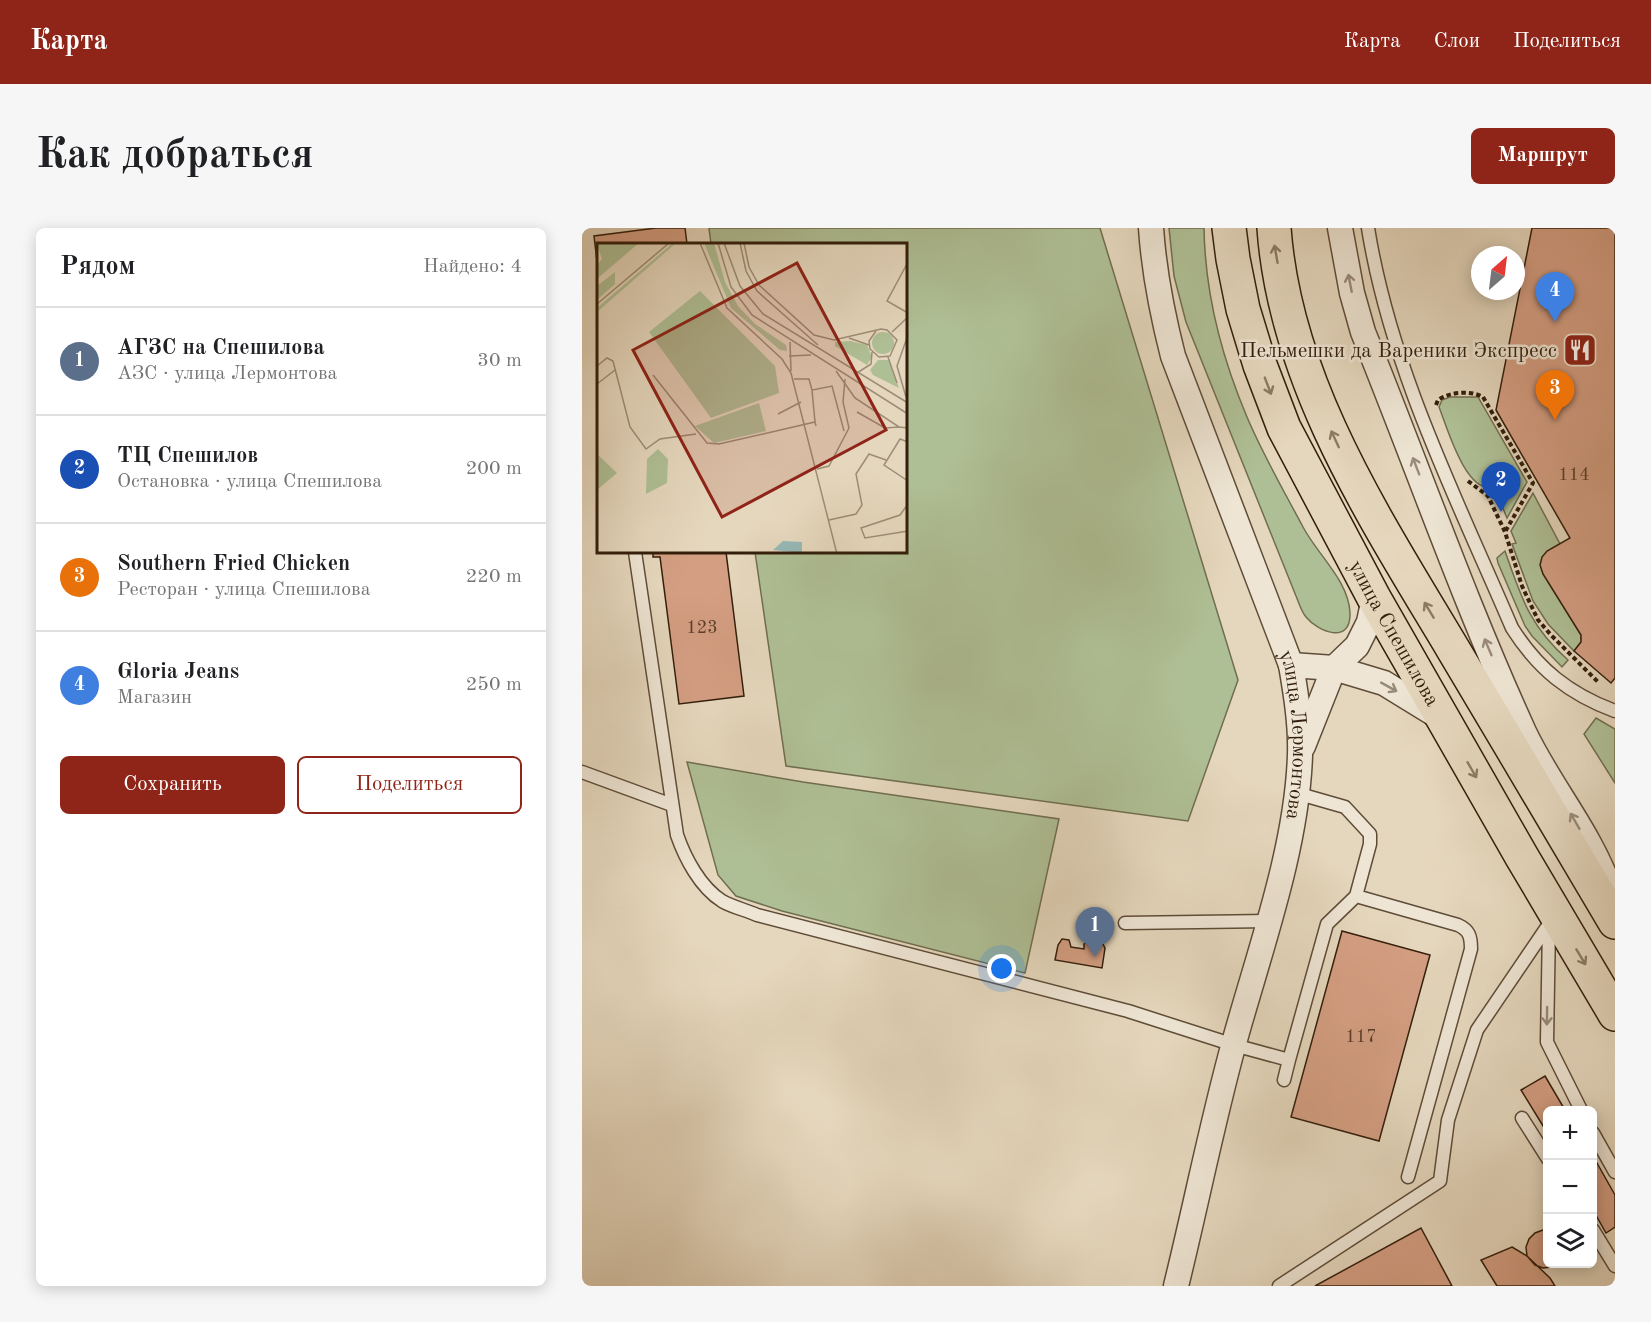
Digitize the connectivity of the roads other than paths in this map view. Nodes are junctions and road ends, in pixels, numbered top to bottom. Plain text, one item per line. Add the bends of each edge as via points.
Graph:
1 (1151, 228) edge
2 (1229, 228) edge
3 (1274, 228) edge
4 (1340, 228) edge
5 (1368, 228) edge
6 (635, 554) edge
7 (1374, 598) junction
8 (1291, 665) junction
9 (1334, 668) junction
10 (1615, 711) edge
11 (1443, 720) junction
12 (1300, 754) junction
13 (582, 772) edge
14 (1296, 794) junction
15 (672, 805) junction
16 (1522, 857) junction
17 (1356, 896) junction
18 (1615, 913) edge
19 (1269, 921) junction
20 (1615, 922) edge
21 (1125, 923) dead end
22 (1549, 924) junction
23 (1615, 1014) edge
24 (1234, 1045) junction
25 (1289, 1060) junction
26 (1284, 1080) dead end
27 (1579, 1106) edge
28 (1522, 1118) dead end
29 (1597, 1140) edge
30 (1543, 1151) edge
31 (1615, 1173) edge
32 (1407, 1177) dead end
33 (1597, 1237) edge
34 (1615, 1266) edge
35 (1176, 1286) edge
36 (1279, 1286) edge

1 - 8 street, улица Лермонтова via 1154,270 1173,356
2 -> 7 main road, улица Спешилова via 1244,309 1284,428
20 -> 3 main road, улица Спешилова via 1346,463 1292,328
18 -> 4 street via 1600,865 1526,734 1471,606 1363,332
5 - 10 lane via 1377,277 1406,378 1512,628 1546,671 1574,692
6 - 15 lane
7 - 9 street via 1369,622 1357,646
7 - 11 main road, улица Спешилова
8 - 9 street
8 - 12 street, улица Лермонтова
9 -> 11 street via 1384,683
9 - 12 street
11 -> 16 main road, улица Спешилова
12 - 14 street, улица Лермонтова
13 - 15 lane
14 - 17 lane via 1345,807 1370,834
14 - 19 street, улица Лермонтова
15 - 24 lane via 686,858 700,880 721,900 757,915 1128,1011
16 - 22 lane
16 -> 23 main road, улица Спешилова
17 - 25 lane via 1327,924
17 - 32 lane via 1458,925 1471,938
19 - 21 lane
19 - 24 street, улица Лермонтова
22 -> 27 lane via 1547,1042
22 - 36 lane via 1477,1030 1448,1120 1440,1181
24 - 25 lane
24 - 35 street, улица Лермонтова
25 - 26 lane
28 - 30 lane
29 - 31 lane
33 - 34 lane

